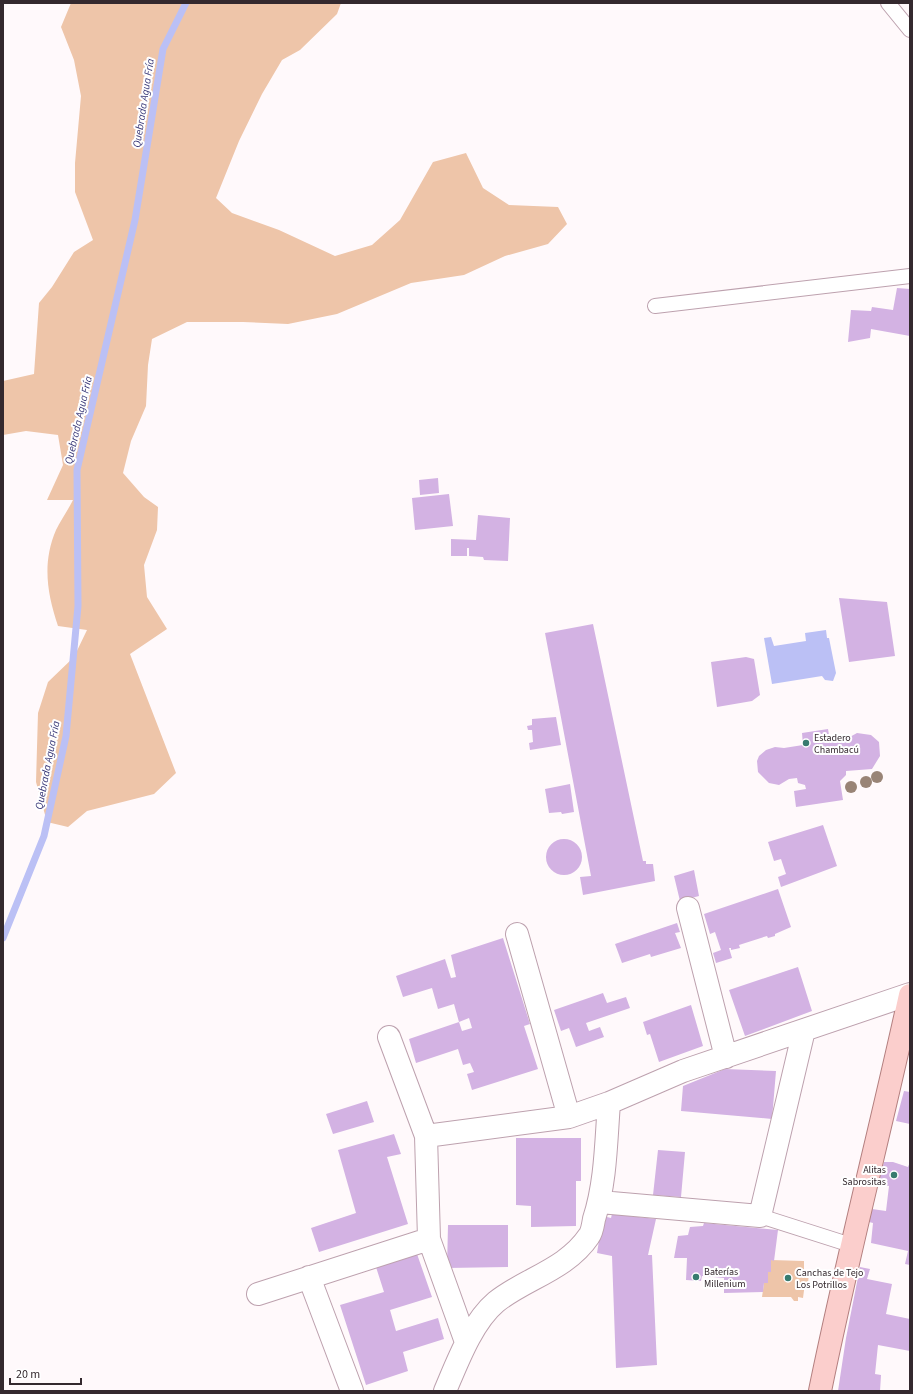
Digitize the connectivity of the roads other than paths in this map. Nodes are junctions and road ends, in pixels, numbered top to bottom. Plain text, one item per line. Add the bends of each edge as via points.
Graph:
1 (888, 3) edge
2 (910, 30) edge
3 (910, 276) edge
4 (655, 306) dead end
5 (688, 908) dead end
6 (517, 934) dead end
7 (910, 995) edge
8 (804, 1030) junction
9 (389, 1037) dead end
10 (726, 1057) junction
11 (609, 1103) junction
12 (569, 1117) junction
13 (426, 1136) junction
14 (600, 1202) junction
15 (760, 1216) junction
16 (429, 1239) junction
17 (851, 1245) junction
18 (309, 1277) junction
19 (258, 1294) dead end
20 (466, 1342) junction
21 (352, 1391) edge
22 (445, 1391) edge
23 (820, 1391) edge

1 - 2 lane
3 - 4 lane
5 - 10 street
6 - 12 street
7 - 8 street
7 - 17 main road
8 - 10 street
8 - 15 street
9 - 13 street
10 - 11 street via 683,1071
11 - 12 street
11 - 14 street
12 - 13 street
13 - 16 street
14 - 15 street
14 - 20 street via 590,1235 576,1251 553,1270 495,1303
15 - 17 lane
16 - 18 street
16 - 20 street
17 - 23 main road
18 - 19 street
18 - 21 street
20 - 22 street

